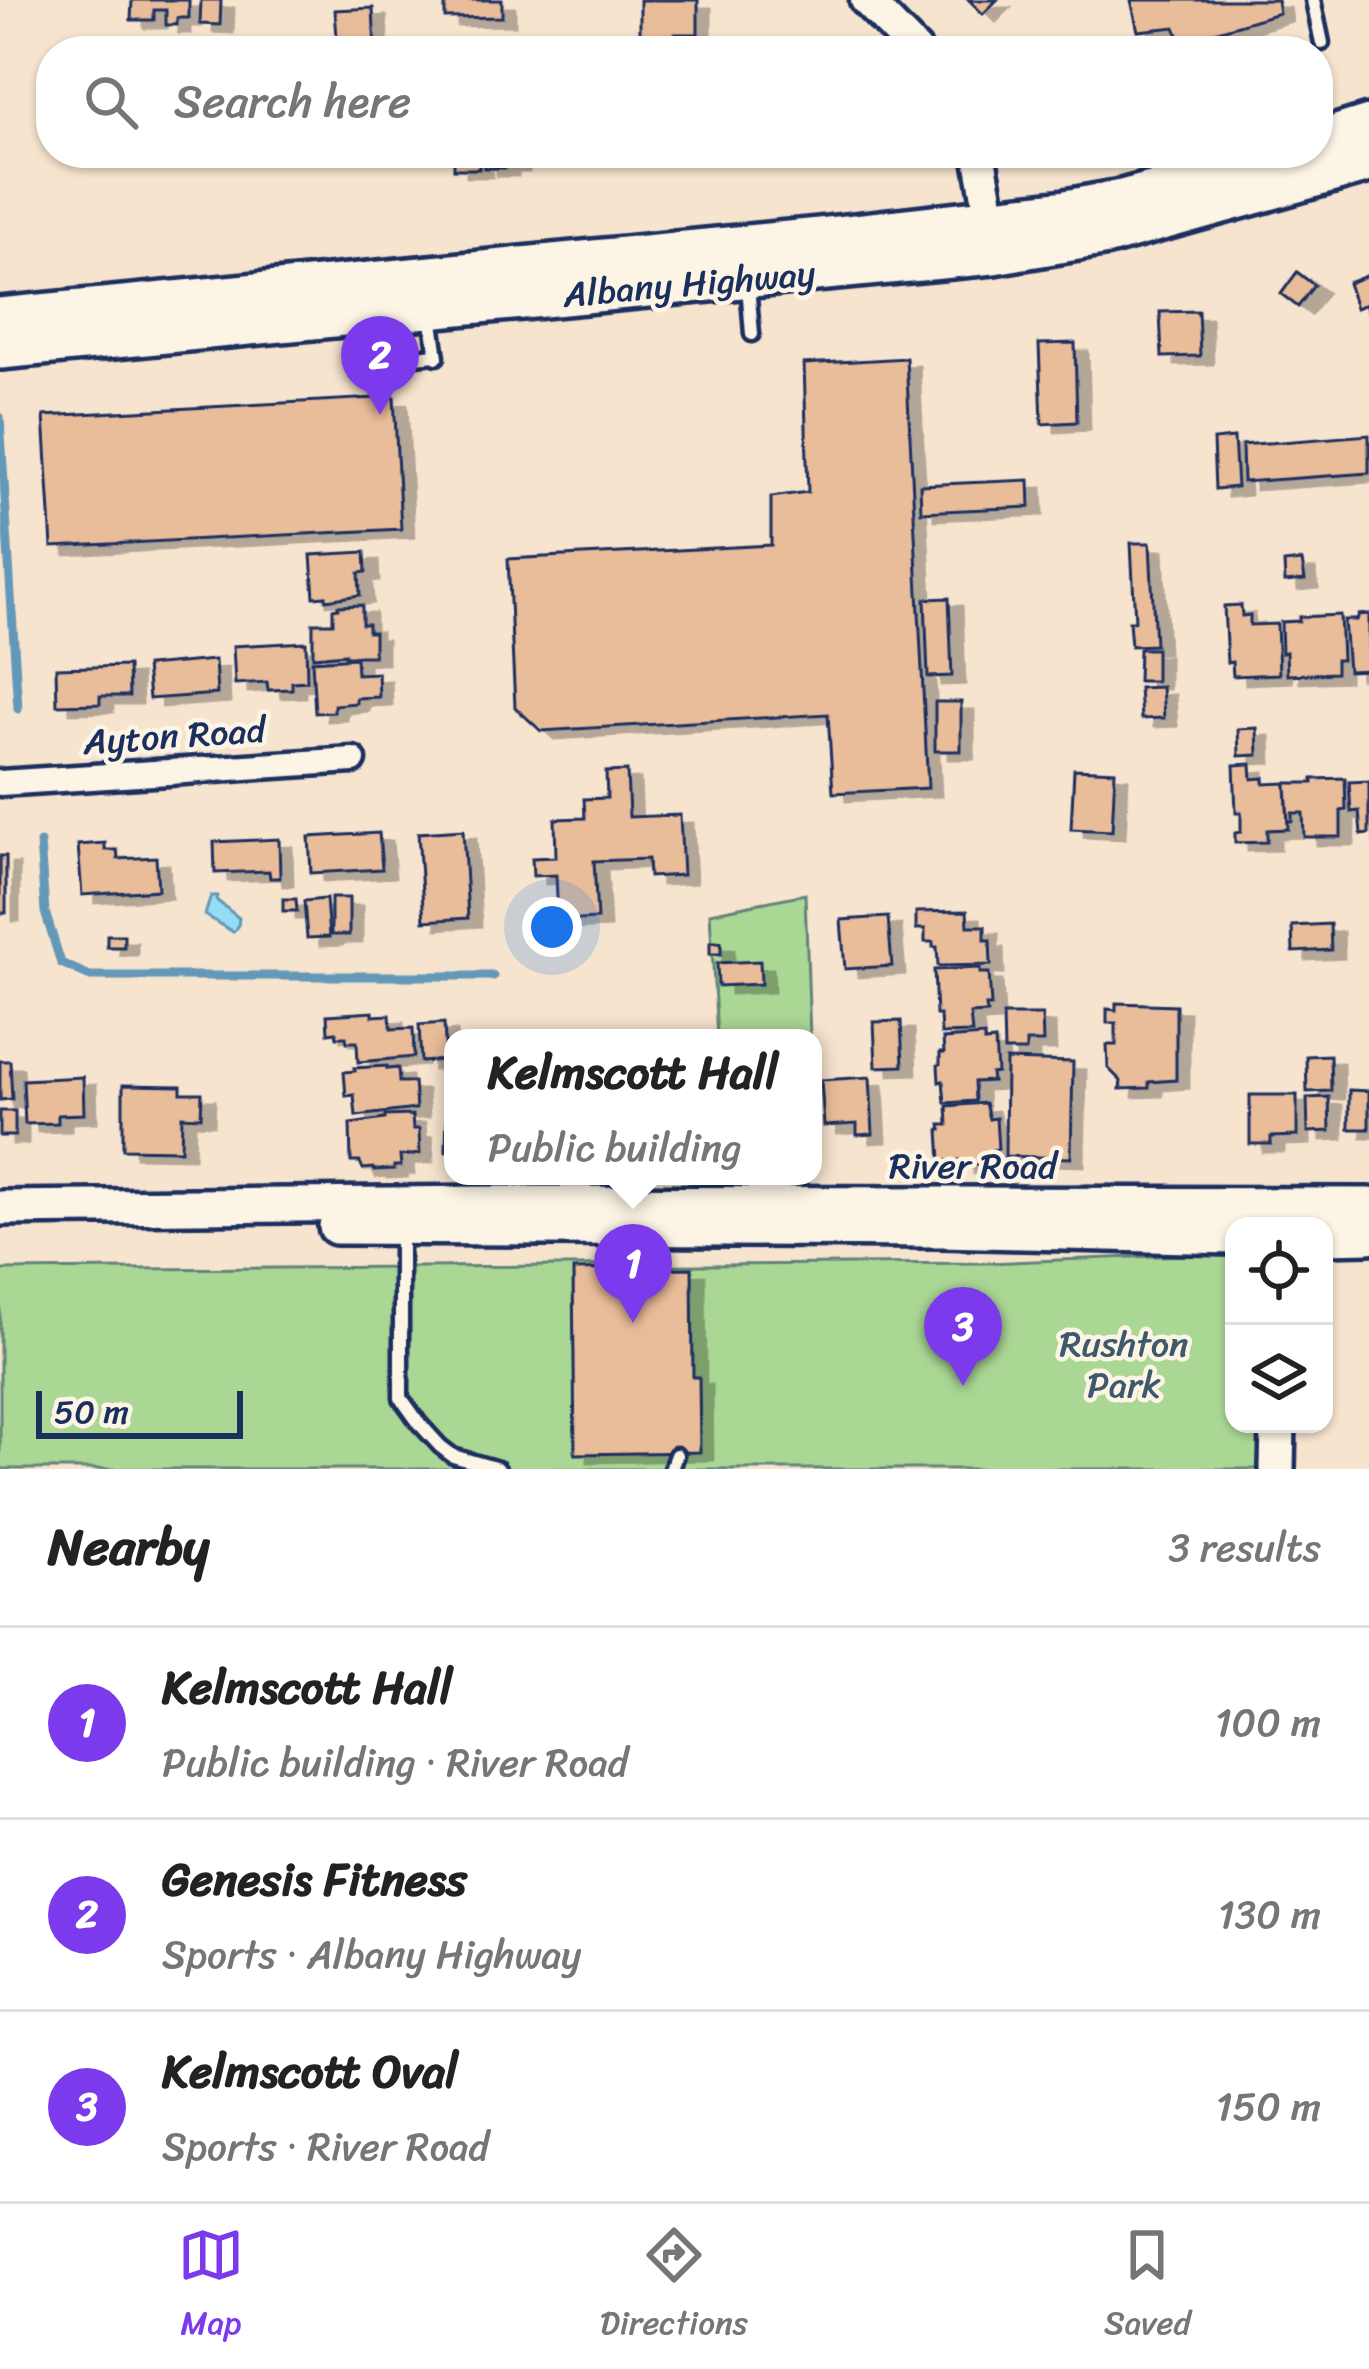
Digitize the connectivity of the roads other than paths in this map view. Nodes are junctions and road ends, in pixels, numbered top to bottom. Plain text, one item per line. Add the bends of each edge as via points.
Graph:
1 (866, 0) edge
2 (1313, 0) edge
3 (901, 36) edge
4 (1320, 36) edge
5 (1369, 125) edge
6 (1333, 136) edge
7 (1369, 162) edge
8 (982, 168) edge
9 (1228, 168) edge
10 (991, 237) junction
11 (747, 278) junction
12 (431, 308) junction
13 (0, 318) edge
14 (752, 334) dead end
15 (0, 349) edge
16 (394, 358) dead end
17 (353, 760) dead end
18 (0, 783) edge
19 (1369, 1205) edge
20 (0, 1208) edge
21 (1280, 1215) edge
22 (401, 1227) junction
23 (0, 1231) edge
24 (1369, 1236) edge
25 (1225, 1237) edge
26 (1333, 1237) edge
27 (1278, 1433) edge
28 (498, 1469) edge
29 (1277, 1469) edge

1 - 3 street
2 - 4 lane
5 - 6 highway
7 - 10 highway, Albany Highway via 1108,235
8 - 10 street
9 - 10 highway, Albany Highway
10 - 11 highway, Albany Highway
10 - 13 highway, Albany Highway via 820,238
11 - 12 highway, Albany Highway
11 - 14 lane
12 - 15 highway, Albany Highway
12 - 16 lane via 436,356
17 - 18 street, Ayton Road
19 - 21 main road, River Road
20 - 21 main road, River Road via 470,1203
22 - 23 main road, River Road
22 - 25 main road, River Road
22 - 28 lane via 401,1398 440,1447
24 - 26 main road
27 - 29 main road

